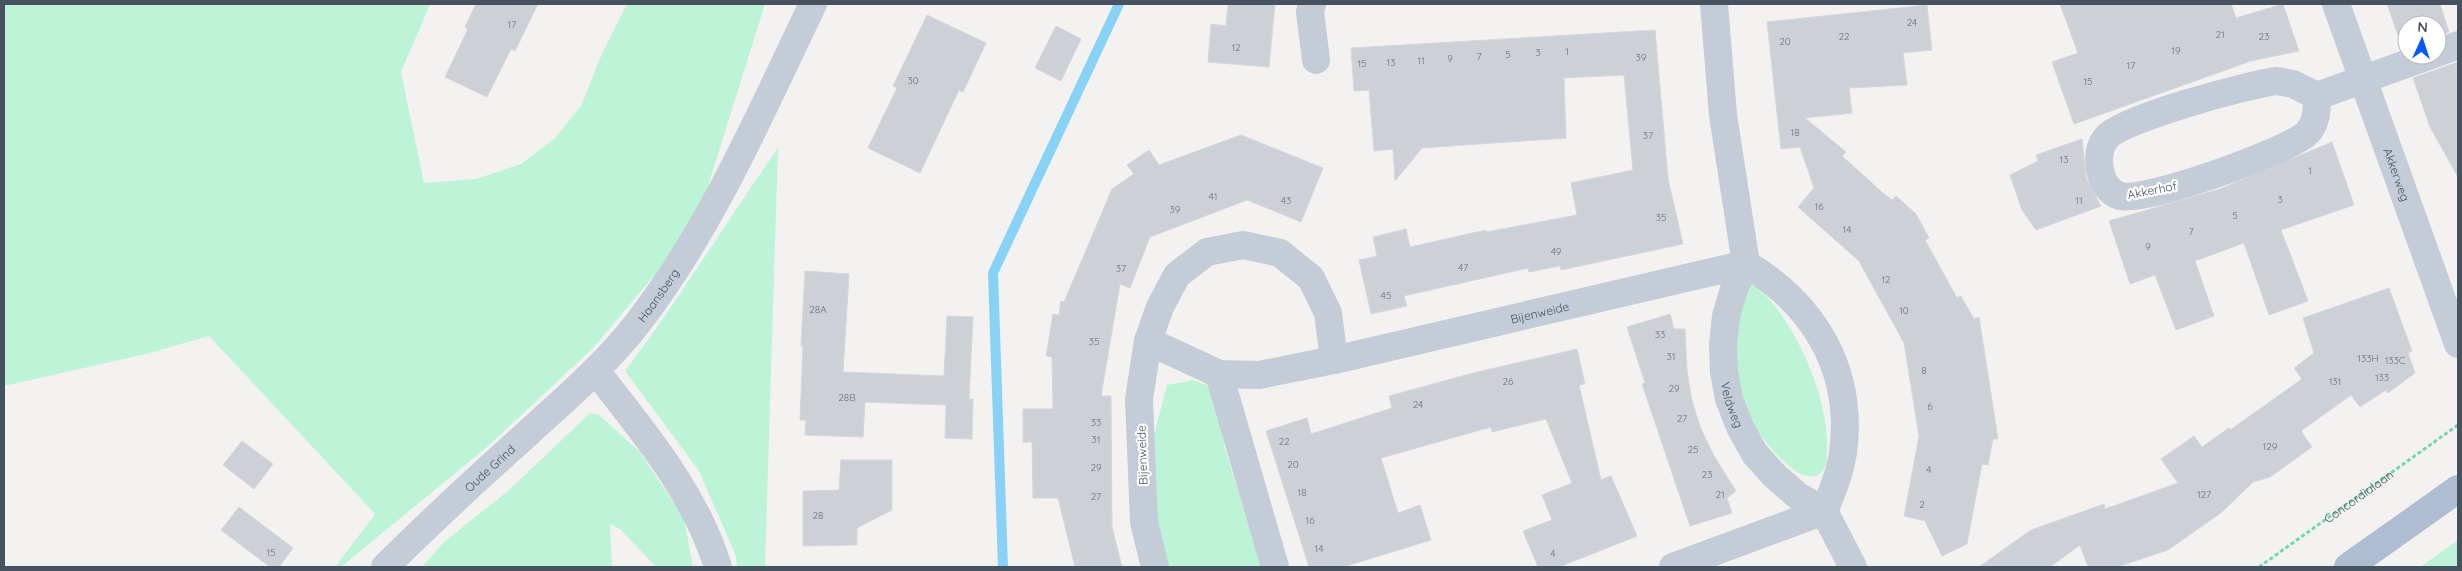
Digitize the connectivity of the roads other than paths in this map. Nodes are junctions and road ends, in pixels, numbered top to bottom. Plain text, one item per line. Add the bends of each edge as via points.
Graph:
1 (813, 4) edge
2 (1312, 4) edge
3 (1714, 4) edge
4 (2336, 4) edge
5 (1316, 60) dead end
6 (2401, 65) edge
7 (2363, 78) junction
8 (2317, 96) junction
9 (1746, 264) junction
10 (1148, 342) junction
11 (2458, 344) edge
12 (1334, 360) junction
13 (596, 371) junction
14 (1219, 374) junction
15 (2458, 489) edge
16 (1824, 511) junction
17 (385, 567) edge
18 (718, 567) edge
19 (1154, 567) edge
20 (1275, 567) edge
21 (1673, 567) edge
22 (1853, 567) edge
23 (2348, 567) edge

1 - 13 street, Haansberg via 728,179 688,252 636,324
2 - 5 street via 1310,12
3 - 9 street via 1723,115
4 - 7 street, Akkerweg
6 - 7 street
7 - 8 street
7 - 11 street, Akkerweg
8 - 8 street, Akkerhof via 2293,84 2277,81 2173,108 2120,128 2106,138 2098,157 2101,174 2108,188 2122,196 2211,177 2291,144 2307,133 2317,115
9 - 12 street, Bijenweide
9 - 16 street via 1790,295 1823,339 1834,364 1842,393 1843,454 1836,483
9 - 16 street, Veldweg via 1726,316 1724,372 1730,399 1755,454 1798,496
10 - 12 street, Bijenweide via 1160,307 1177,275 1207,252 1243,245 1280,253 1311,278 1328,313
10 - 14 street, Bijenweide
10 - 19 street, Bijenweide via 1139,399 1144,522
12 - 14 street, Bijenweide via 1259,375
13 - 17 street, Oude Grind
13 - 18 street via 687,496 702,522
14 - 20 street
15 - 23 main road
16 - 21 street
16 - 22 street

